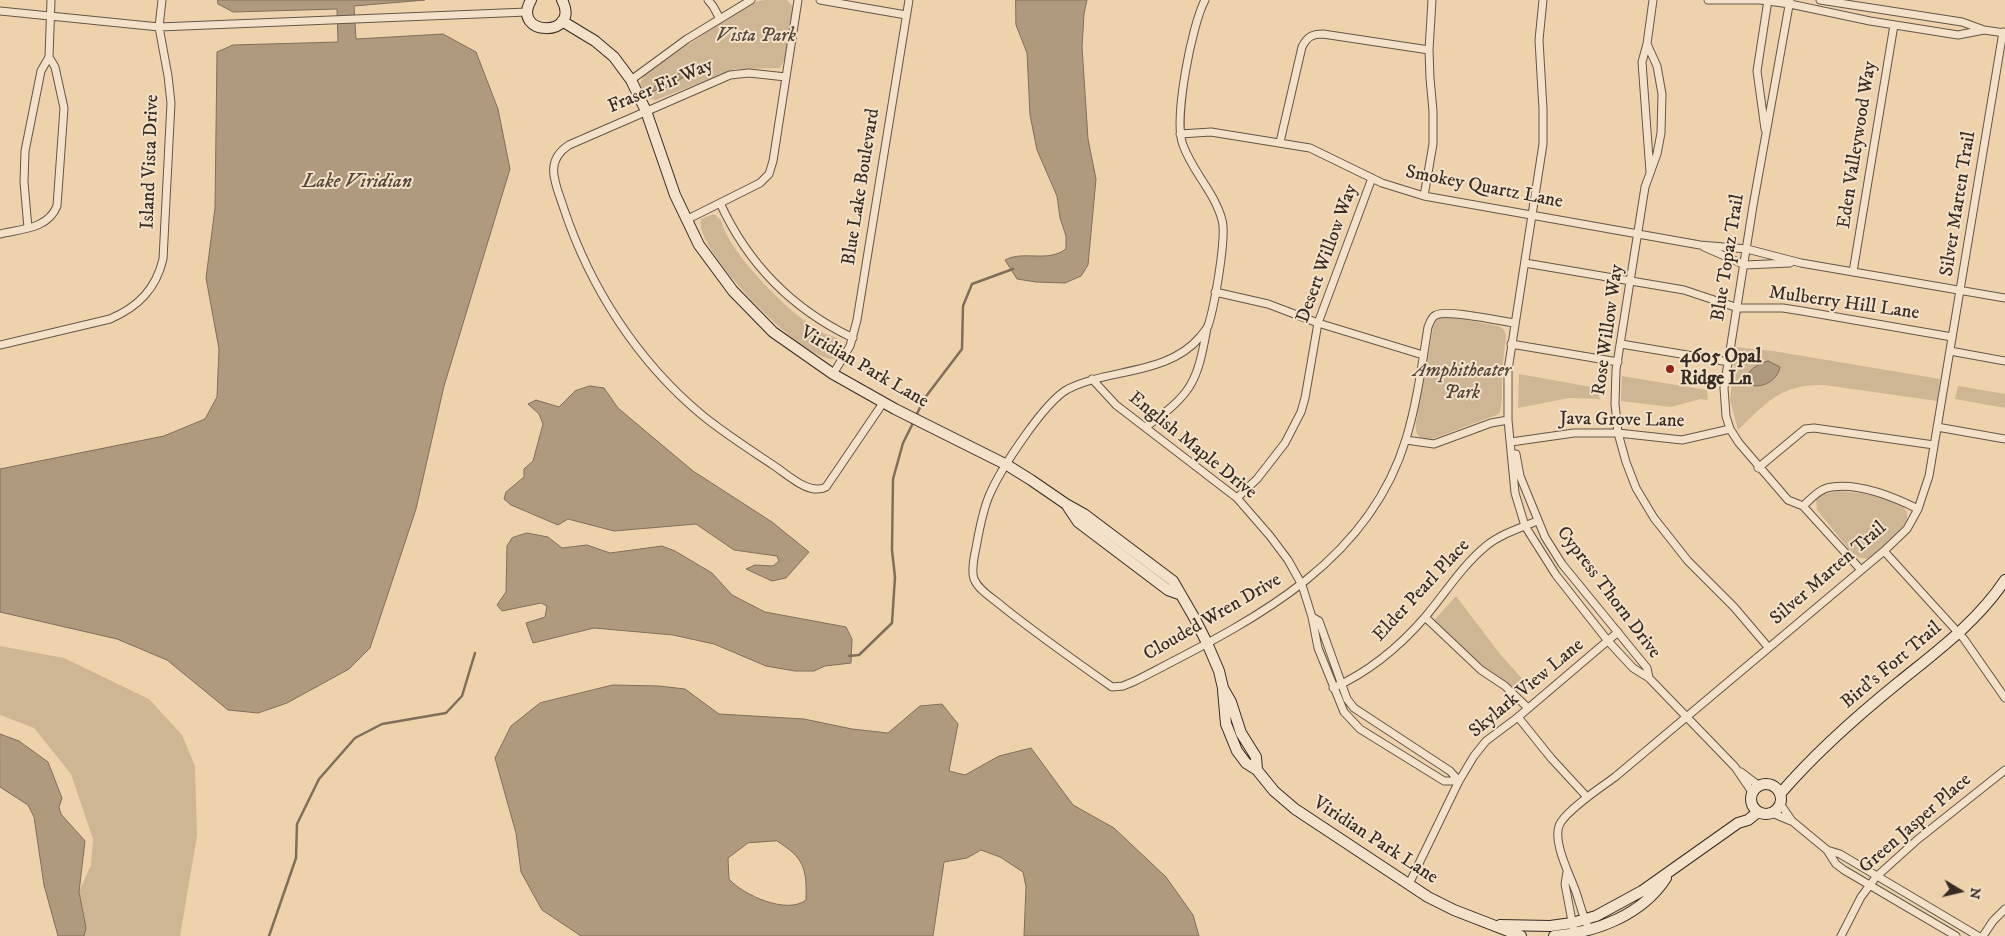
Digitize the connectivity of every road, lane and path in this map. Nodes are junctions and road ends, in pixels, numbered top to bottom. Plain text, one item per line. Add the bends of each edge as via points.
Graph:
1 (51, 0) edge
2 (162, 0) edge
3 (531, 0) edge
4 (562, 0) edge
5 (708, 0) edge
6 (750, 0) edge
7 (798, 0) edge
8 (820, 0) edge
9 (908, 0) edge
10 (1205, 0) edge
11 (1432, 0) edge
12 (1543, 0) edge
13 (1653, 0) edge
14 (1708, 0) edge
15 (1768, 0) edge
16 (1820, 0) edge
17 (1790, 2) edge
18 (853, 3) edge
19 (0, 10) edge
20 (527, 12) junction
21 (50, 15) junction
22 (906, 15) junction
23 (720, 19) junction
24 (562, 20) junction
25 (1894, 25) junction
26 (159, 27) junction
27 (1984, 30) junction
28 (2004, 33) edge
29 (1647, 44) junction
30 (1429, 50) junction
31 (49, 57) junction
32 (786, 77) junction
33 (631, 80) junction
34 (646, 111) junction
35 (1180, 134) junction
36 (1766, 137) junction
37 (1280, 142) junction
38 (1650, 177) junction
39 (1372, 178) junction
40 (1424, 196) junction
41 (720, 203) junction
42 (1533, 216) junction
43 (686, 220) junction
44 (28, 228) junction
45 (0, 234) edge
46 (1639, 234) junction
47 (1700, 245) junction
48 (1747, 249) junction
49 (1801, 262) junction
50 (1525, 263) junction
51 (1744, 265) junction
52 (1853, 272) junction
53 (1631, 282) junction
54 (1961, 290) junction
55 (1215, 292) junction
56 (2005, 298) edge
57 (1738, 308) junction
58 (1318, 323) junction
59 (1514, 323) junction
60 (1207, 328) junction
61 (853, 338) junction
62 (1952, 338) junction
63 (1510, 344) junction
64 (1621, 344) junction
65 (0, 345) edge
66 (1950, 351) junction
67 (1423, 355) junction
68 (2005, 361) edge
69 (1618, 362) junction
70 (1729, 362) junction
71 (833, 374) junction
72 (1092, 379) junction
73 (883, 403) junction
74 (1508, 420) junction
75 (1146, 427) junction
76 (1937, 427) junction
77 (1730, 429) junction
78 (1618, 433) junction
79 (2005, 439) edge
80 (1406, 440) junction
81 (1512, 442) junction
82 (1934, 445) junction
83 (1007, 465) junction
84 (1758, 468) junction
85 (1237, 498) junction
86 (1804, 506) junction
87 (1918, 509) junction
88 (1537, 520) junction
89 (1525, 526) junction
90 (1884, 552) junction
91 (1861, 570) junction
92 (2005, 580) edge
93 (1302, 585) junction
94 (1312, 617) junction
95 (1425, 617) junction
96 (1618, 632) junction
97 (1958, 633) junction
98 (1608, 641) junction
99 (1207, 643) junction
100 (1768, 647) junction
101 (1649, 678) junction
102 (1341, 684) junction
103 (1333, 688) junction
104 (2005, 698) edge
105 (1528, 708) junction
106 (1518, 717) junction
107 (1686, 718) junction
108 (2005, 770) edge
109 (1459, 781) junction
110 (1755, 789) junction
111 (1778, 795) junction
112 (1587, 797) junction
113 (1756, 808) junction
114 (1772, 813) junction
115 (1792, 821) junction
116 (1827, 850) junction
117 (1567, 872) junction
118 (1876, 877) junction
119 (1409, 884) junction
120 (1868, 886) junction
121 (2005, 909) edge
122 (1487, 924) junction
123 (1586, 924) junction
124 (1573, 928) junction
125 (1521, 936) edge
126 (1554, 936) edge
127 (1841, 936) edge
128 (1956, 936) edge
129 (1978, 936) edge
130 (1983, 936) edge

1 - 21 street
2 - 26 street, Island Vista Drive
3 - 20 street
4 - 24 street via 565,11
5 - 23 street
6 - 23 street
7 - 32 street
8 - 18 street
9 - 22 street, Blue Lake Boulevard
10 - 35 street via 1198,16 1186,72 1179,116
11 - 30 street
12 - 42 street, Cypress Thorn Drive via 1539,40 1543,144
13 - 29 street, Rose Willow Way
14 - 15 street
15 - 17 street
15 - 36 street, Blue Topaz Trail via 1757,71
16 - 27 street via 1962,22
17 - 25 street
17 - 36 street, Blue Topaz Trail
18 - 22 street
19 - 21 street
20 - 24 street via 531,22 544,29 554,28
20 - 26 street
21 - 26 street
21 - 31 street
22 - 61 street, Blue Lake Boulevard
23 - 33 street
24 - 33 street, Viridian Park Lane via 614,57
25 - 27 street via 1958,35
25 - 52 street, Eden Valleywood Way
26 - 65 street, Island Vista Drive via 169,82 171,118 163,259 156,280 132,308 110,319
27 - 28 street
28 - 54 street, Silver Marten Trail
29 - 38 street, Rose Willow Way via 1642,62
29 - 38 street, Rose Willow Way via 1657,66 1662,94 1661,133
30 - 37 street via 1323,34 1307,38 1302,47
30 - 40 street via 1434,136
31 - 44 street via 41,71 25,151
31 - 44 street via 55,67 64,108 59,198 50,219
32 - 34 street, Fraser Fir Way via 749,72 730,75
32 - 41 street via 769,174 760,183
33 - 34 street, Viridian Park Lane
34 - 43 street, Viridian Park Lane
34 - 73 street, Fraser Fir Way via 570,145 556,157 553,173 581,253 602,296 652,365 715,426 806,486 821,490 830,484
35 - 37 street, Smokey Quartz Lane via 1210,132
35 - 55 street via 1186,152 1223,222
36 - 48 street, Blue Topaz Trail
37 - 39 street, Smokey Quartz Lane via 1310,148
38 - 46 street, Rose Willow Way via 1645,187
39 - 40 street, Smokey Quartz Lane
39 - 58 street, Desert Willow Way
40 - 42 street, Smokey Quartz Lane
41 - 43 street
41 - 61 street via 740,241 775,285 806,311
42 - 46 street, Smokey Quartz Lane
42 - 50 street, Cypress Thorn Drive
43 - 71 street, Viridian Park Lane via 698,245 745,305 787,343
44 - 45 street
46 - 47 street, Smokey Quartz Lane
46 - 53 street, Rose Willow Way
47 - 48 street, Smokey Quartz Lane
47 - 51 street, Smokey Quartz Lane
48 - 49 street, Smokey Quartz Lane
48 - 51 street, Blue Topaz Trail
49 - 51 street, Smokey Quartz Lane
49 - 52 street, Smokey Quartz Lane
50 - 53 street, Mulberry Hill Lane
50 - 59 street, Cypress Thorn Drive
51 - 57 street, Blue Topaz Trail
52 - 54 street, Smokey Quartz Lane
53 - 57 street, Mulberry Hill Lane via 1684,290
53 - 64 street, Rose Willow Way
54 - 56 street, Smokey Quartz Lane
54 - 62 street, Silver Marten Trail
55 - 58 street via 1268,304
55 - 60 street
57 - 62 street, Mulberry Hill Lane via 1802,310
57 - 70 street, Blue Topaz Trail
58 - 67 street
58 - 85 street, Desert Willow Way via 1301,412 1285,442 1257,479
59 - 63 street, Cypress Thorn Drive
59 - 67 street, Clouded Wren Drive via 1448,312 1437,314 1428,327
60 - 72 street via 1178,355
60 - 75 street via 1199,369 1188,391
61 - 71 street, Blue Lake Boulevard
62 - 66 street, Silver Marten Trail
63 - 69 street
63 - 74 street, Cypress Thorn Drive
64 - 69 street, Rose Willow Way
64 - 70 street
66 - 68 street
66 - 76 street, Silver Marten Trail
67 - 80 street, Clouded Wren Drive
69 - 78 street, Rose Willow Way via 1615,396
70 - 77 street, Blue Topaz Trail via 1724,402
71 - 73 street, Viridian Park Lane
72 - 75 street, English Maple Drive via 1116,405
72 - 83 street via 1055,399
73 - 83 street, Viridian Park Lane
74 - 80 street via 1434,444
74 - 81 street, Cypress Thorn Drive
75 - 85 street, English Maple Drive
76 - 79 street
76 - 82 street, Silver Marten Trail
77 - 78 street, Java Grove Lane via 1682,440
77 - 84 street, Blue Topaz Trail
78 - 81 street, Java Grove Lane via 1566,433
78 - 100 street, Rose Willow Way via 1636,488 1654,518 1688,561
80 - 93 street, Clouded Wren Drive via 1387,483 1360,526 1336,554
81 - 88 street, Cypress Thorn Drive via 1520,476
81 - 89 street, Cypress Thorn Drive via 1515,493
82 - 84 street via 1805,429
82 - 87 street, Silver Marten Trail via 1929,476
83 - 99 street, Viridian Park Lane via 1066,504 1078,522 1168,590 1179,594
83 - 99 street, Clouded Wren Drive via 985,507 974,556 974,579 984,591 1112,687 1135,681
84 - 86 street, Blue Topaz Trail via 1788,500
85 - 93 street, English Maple Drive via 1288,560
86 - 87 street via 1817,493 1838,487 1878,492
86 - 91 street, Blue Topaz Trail
87 - 90 street, Silver Marten Trail via 1907,529
88 - 89 street, Elder Pearl Place
88 - 96 street, Cypress Thorn Drive via 1562,564
89 - 95 street, Elder Pearl Place via 1500,536 1486,546
89 - 98 street, Cypress Thorn Drive via 1556,575
90 - 91 street, Silver Marten Trail
90 - 97 street
91 - 100 street, Silver Marten Trail
92 - 97 street, Bird's Fort Trail via 1972,622
93 - 94 street, English Maple Drive
93 - 99 street, Clouded Wren Drive
94 - 102 street, English Maple Drive via 1320,621
94 - 103 street, English Maple Drive via 1318,648
95 - 102 street, Elder Pearl Place via 1384,656 1357,677
95 - 105 street via 1481,670 1505,686
96 - 98 street, Skylark View Lane
96 - 101 street, Cypress Thorn Drive via 1647,668
97 - 104 street
97 - 111 street, Bird's Fort Trail via 1864,712
98 - 101 street, Cypress Thorn Drive via 1633,668
98 - 105 street, Skylark View Lane
99 - 119 street, Viridian Park Lane via 1223,688 1226,724 1246,763 1295,809
100 - 107 street, Silver Marten Trail
101 - 107 street, Cypress Thorn Drive
102 - 103 street, Elder Pearl Place
102 - 109 street, English Maple Drive via 1354,708 1450,771
103 - 109 street, English Maple Drive via 1344,712 1360,729 1444,781
105 - 106 street, Skylark View Lane
106 - 109 street, Skylark View Lane via 1486,741
106 - 112 street
107 - 110 street, Cypress Thorn Drive
107 - 112 street, Silver Marten Trail
108 - 118 street, Green Jasper Place via 1931,828
109 - 119 street, Skylark View Lane
110 - 111 street
110 - 113 street
111 - 114 street, Bird's Fort Trail
111 - 115 street
112 - 117 street, Silver Marten Trail via 1561,822 1558,830
113 - 114 street
113 - 123 street, Viridian Park Lane via 1742,814 1738,823 1669,873
114 - 115 street
115 - 116 street
116 - 118 street via 1840,854
116 - 120 street via 1836,864
117 - 123 street, Silver Marten Trail
117 - 124 street, Silver Marten Trail via 1565,884
118 - 120 street, Green Jasper Place
118 - 129 street
119 - 122 street, Viridian Park Lane
120 - 127 street, Green Jasper Place
120 - 128 street
121 - 130 street
122 - 124 street, Viridian Park Lane
122 - 125 street, Viridian Park Lane
123 - 124 street, Viridian Park Lane
124 - 126 street, Viridian Park Lane

